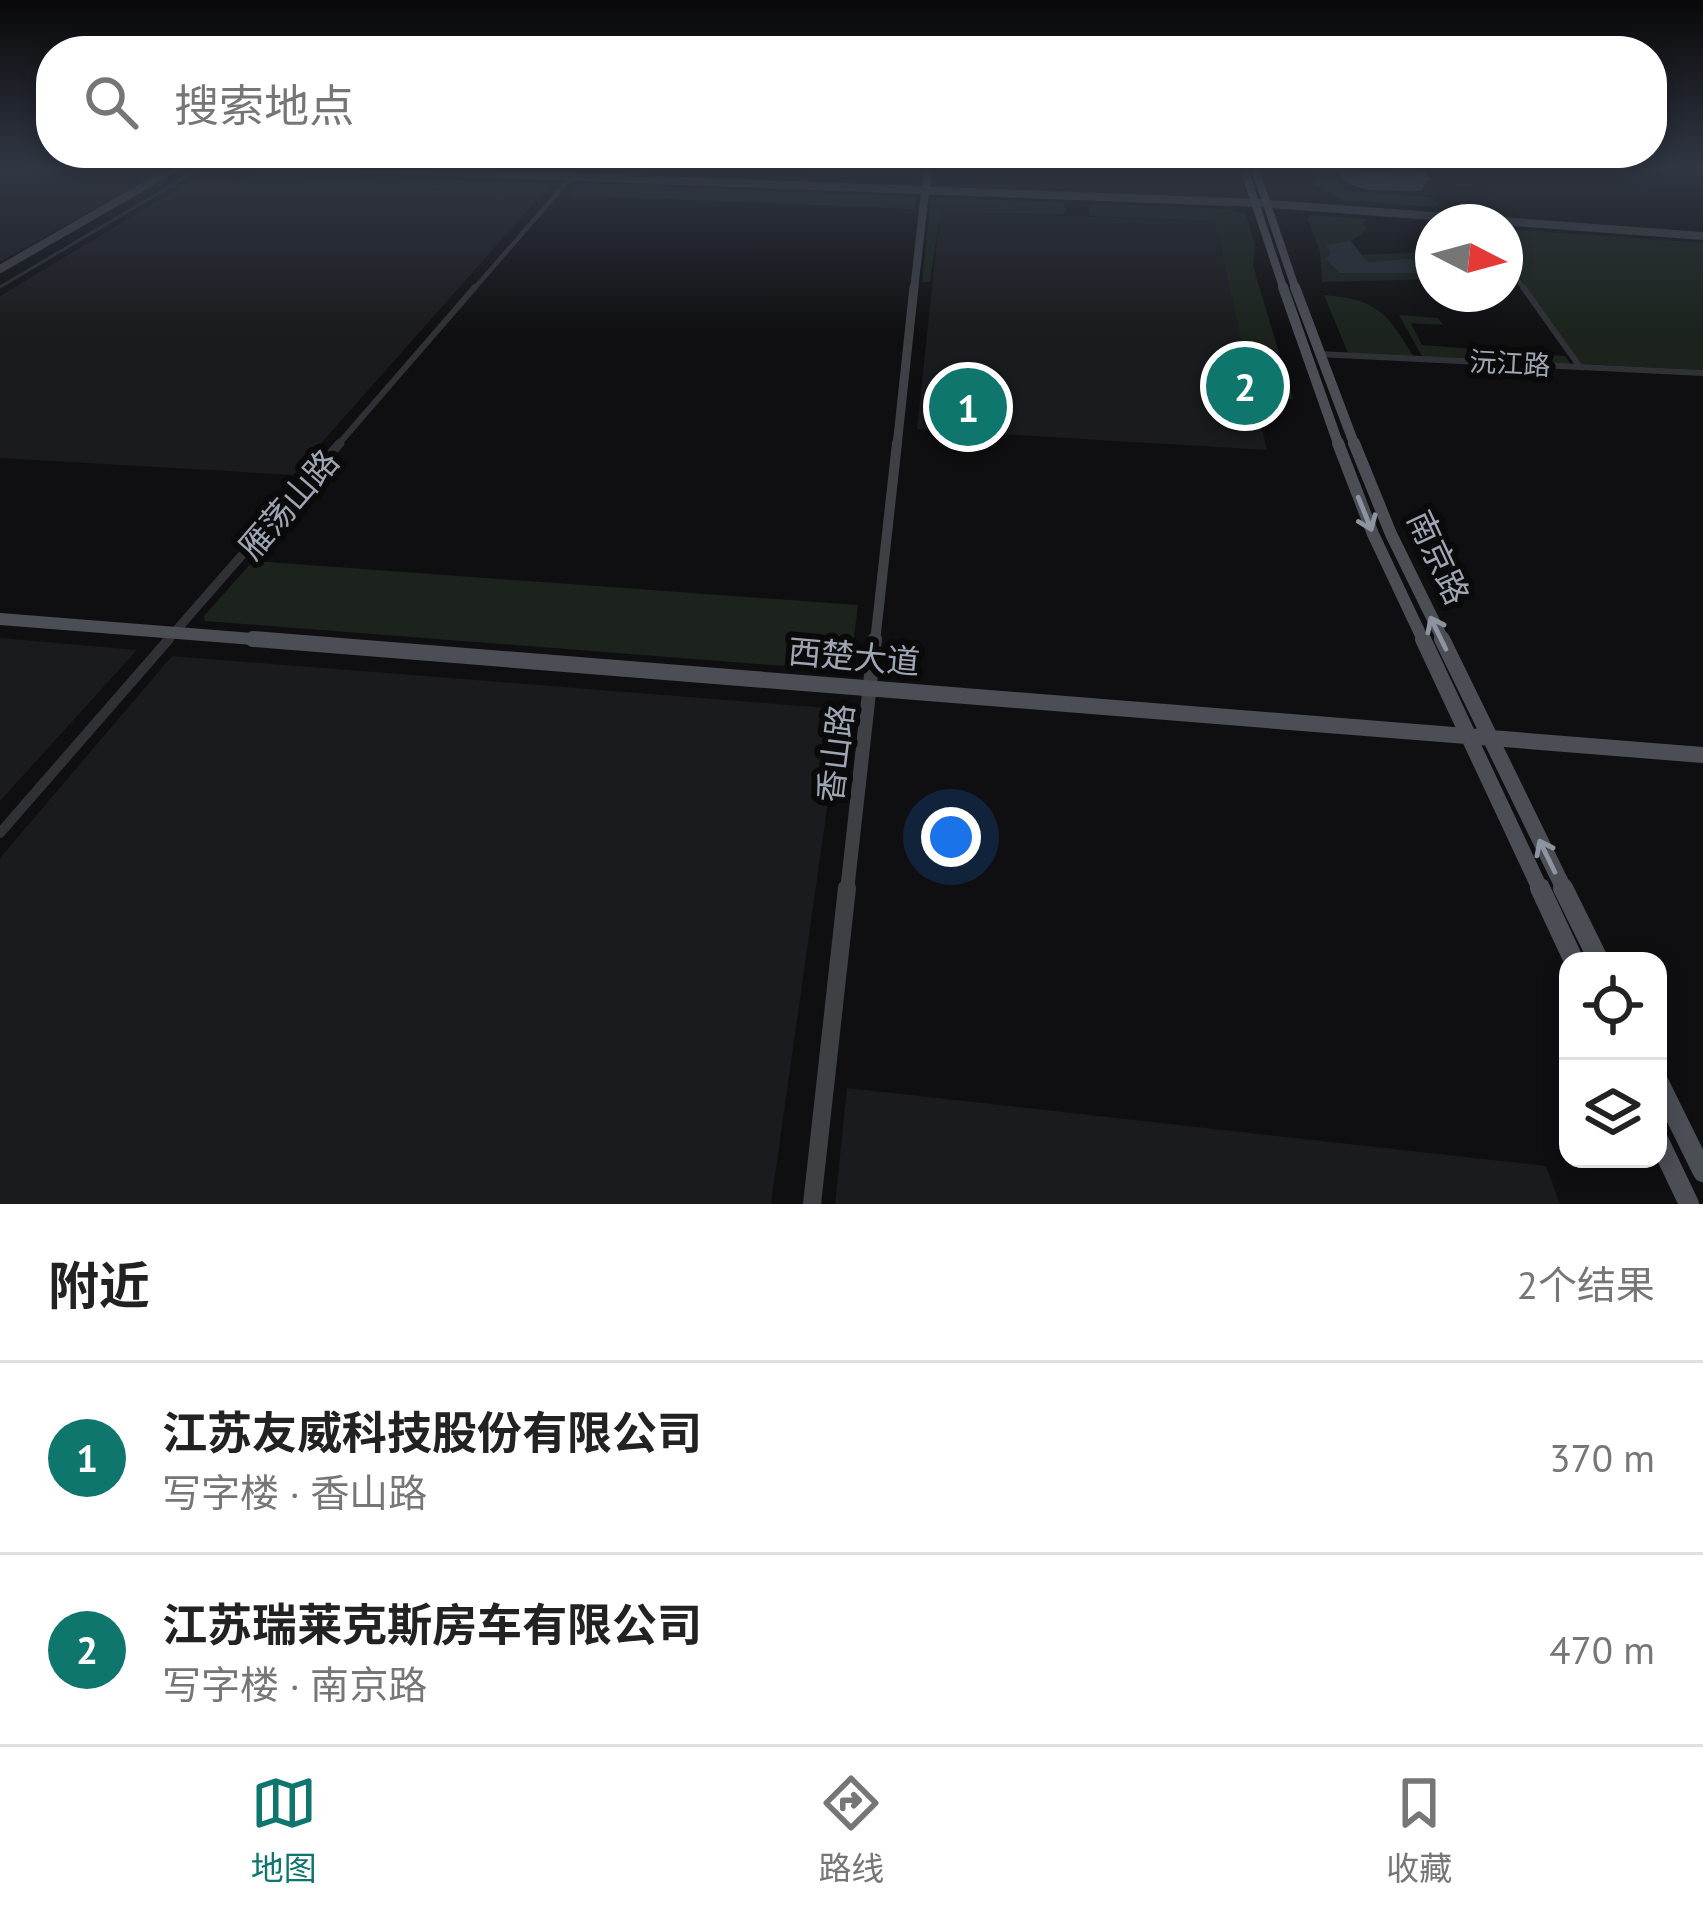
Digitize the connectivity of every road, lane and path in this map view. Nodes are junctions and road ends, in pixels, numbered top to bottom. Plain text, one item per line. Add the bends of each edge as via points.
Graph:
1 (80, 222) edge
2 (531, 222) edge
3 (922, 222) edge
4 (1269, 222) edge
5 (1270, 222) edge
6 (1541, 222) edge
7 (1523, 223) edge
8 (1703, 234) edge
9 (0, 268) edge
10 (1523, 287) edge
11 (1318, 354) junction
12 (1580, 367) junction
13 (1703, 373) edge
14 (0, 619) edge
15 (177, 632) junction
16 (873, 688) junction
17 (1479, 738) junction
18 (1703, 755) edge
19 (0, 833) edge
20 (1570, 952) edge
21 (1594, 952) edge
22 (1667, 1099) edge
23 (1667, 1158) edge
24 (1703, 1172) edge
25 (812, 1204) edge
26 (1689, 1204) edge

1 - 9 street
2 - 15 street, 雁荡山路
3 - 16 street, 香山路
4 -> 17 main road, 南京路 via 1349,475
5 - 11 main road, 南京路
6 - 8 street
7 - 8 street
10 - 12 street
11 - 12 street, 沅江路
17 -> 11 main road, 南京路
12 - 13 street, 沅江路
14 - 15 main road, 西楚大道
15 - 16 main road, 西楚大道
15 - 19 street, 雁荡山路
16 - 17 main road, 西楚大道
16 - 25 street, 香山路
17 - 18 main road, 西楚大道
17 - 20 main road, 南京路
21 -> 17 main road, 南京路
22 - 24 main road
23 - 26 main road

